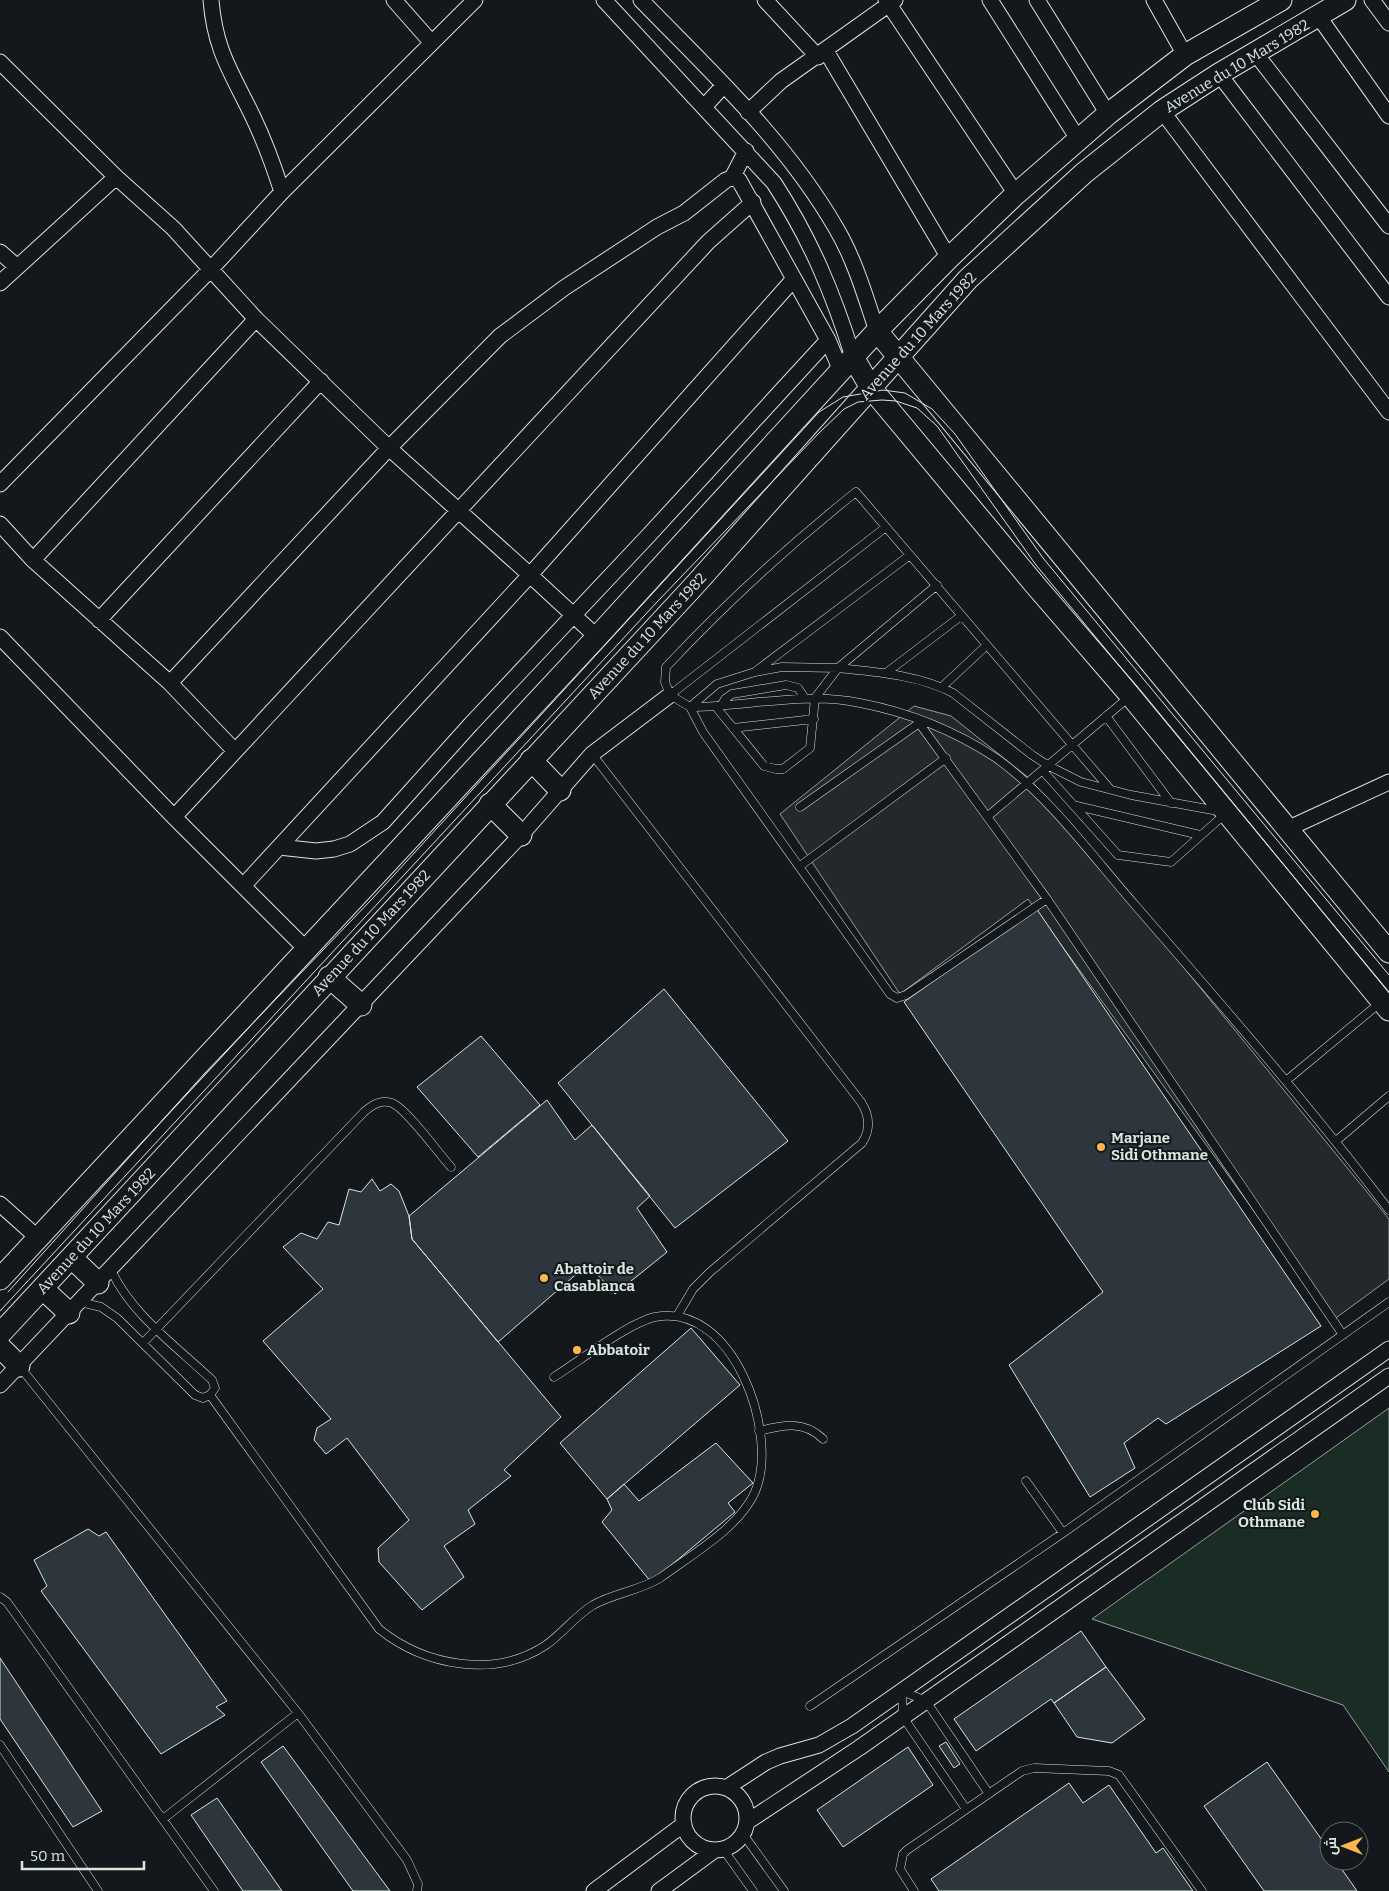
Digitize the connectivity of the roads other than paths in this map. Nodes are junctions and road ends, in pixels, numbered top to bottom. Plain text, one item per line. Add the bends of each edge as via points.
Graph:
1 (211, 0) edge
2 (394, 0) edge
3 (475, 0) edge
4 (604, 0) edge
5 (641, 0) edge
6 (765, 0) edge
7 (990, 0) edge
8 (1036, 0) edge
9 (1154, 0) edge
10 (1345, 0) edge
11 (1372, 0) edge
12 (890, 1) edge
13 (1275, 1) edge
14 (1319, 17) junction
15 (1389, 23) edge
16 (431, 42) junction
17 (822, 54) junction
18 (1256, 54) junction
19 (1185, 55) junction
20 (0, 62) edge
21 (1219, 74) junction
22 (724, 85) junction
23 (704, 107) junction
24 (1162, 111) junction
25 (748, 112) junction
26 (1108, 114) junction
27 (1389, 116) edge
28 (1078, 139) junction
29 (746, 151) junction
30 (116, 178) junction
31 (732, 178) junction
32 (282, 192) junction
33 (1016, 194) junction
34 (752, 202) junction
35 (1389, 226) edge
36 (0, 252) edge
37 (949, 258) junction
38 (16, 266) junction
39 (211, 269) junction
40 (792, 280) junction
41 (0, 282) edge
42 (1389, 297) edge
43 (256, 319) junction
44 (877, 331) junction
45 (828, 340) junction
46 (899, 358) junction
47 (847, 364) junction
48 (321, 381) junction
49 (871, 388) junction
50 (1389, 412) edge
51 (389, 448) junction
52 (0, 484) edge
53 (460, 511) junction
54 (0, 524) edge
55 (886, 527) junction
56 (910, 555) junction
57 (33, 560) junction
58 (530, 574) junction
59 (937, 585) junction
60 (573, 615) junction
61 (961, 616) junction
62 (99, 620) junction
63 (0, 638) edge
64 (596, 638) junction
65 (987, 645) junction
66 (838, 668) junction
67 (755, 672) junction
68 (886, 673) junction
69 (170, 684) junction
70 (942, 687) junction
71 (670, 695) junction
72 (1130, 695) junction
73 (804, 698) junction
74 (815, 698) junction
75 (718, 706) junction
76 (690, 707) junction
77 (1106, 716) junction
78 (814, 719) junction
79 (920, 722) junction
80 (732, 728) junction
81 (1071, 746) junction
82 (234, 750) junction
83 (592, 754) junction
84 (946, 758) junction
85 (531, 760) junction
86 (1046, 769) junction
87 (1389, 782) edge
88 (1029, 784) junction
89 (1110, 789) junction
90 (560, 790) junction
91 (1171, 803) junction
92 (490, 804) junction
93 (1077, 806) junction
94 (800, 807) dead end
95 (1227, 812) junction
96 (988, 816) junction
97 (174, 817) junction
98 (1286, 829) junction
99 (521, 835) junction
100 (1200, 835) junction
101 (279, 847) junction
102 (800, 866) junction
103 (243, 886) junction
104 (1047, 899) junction
105 (306, 948) junction
106 (1389, 952) edge
107 (329, 977) junction
108 (361, 1005) junction
109 (1386, 1006) edge
110 (1287, 1080) junction
111 (1389, 1096) edge
112 (1336, 1140) junction
113 (450, 1167) dead end
114 (0, 1204) edge
115 (1389, 1210) edge
116 (38, 1238) junction
117 (72, 1258) junction
118 (104, 1276) junction
119 (0, 1279) edge
120 (43, 1289) junction
121 (1389, 1302) edge
122 (74, 1307) junction
123 (677, 1316) junction
124 (157, 1329) junction
125 (0, 1334) edge
126 (1343, 1335) junction
127 (143, 1343) junction
128 (0, 1347) edge
129 (1389, 1349) edge
130 (18, 1366) junction
131 (1389, 1376) edge
132 (554, 1377) dead end
133 (0, 1385) edge
134 (210, 1395) junction
135 (759, 1431) junction
136 (823, 1439) dead end
137 (1026, 1482) dead end
138 (1063, 1533) junction
139 (0, 1597) edge
140 (902, 1691) junction
141 (926, 1701) junction
142 (810, 1706) dead end
143 (298, 1713) junction
144 (903, 1717) junction
145 (0, 1745) edge
146 (726, 1788) junction
147 (989, 1794) junction
148 (966, 1809) junction
149 (163, 1820) junction
150 (684, 1824) junction
151 (745, 1828) junction
152 (719, 1850) junction
153 (98, 1891) edge
154 (214, 1891) edge
155 (417, 1891) edge
156 (594, 1891) edge
157 (659, 1891) edge
158 (752, 1891) edge
159 (784, 1891) edge
160 (914, 1891) edge
161 (1202, 1891) edge

1 - 32 street via 221,55 254,118
2 - 16 street
3 - 16 street
4 - 23 street
5 - 22 street
6 - 17 street
7 - 28 street
8 - 26 street
9 - 19 street
10 - 14 main road, Avenue du 10 Mars 1982
11 - 15 street
12 - 17 street
12 - 33 street
13 - 19 main road, Avenue du 10 Mars 1982
14 - 18 main road, Avenue du 10 Mars 1982
14 - 27 street
16 - 32 street
17 - 25 street via 782,82
17 - 37 street
18 - 21 main road, Avenue du 10 Mars 1982
18 - 35 street
19 - 26 main road, Avenue du 10 Mars 1982
20 - 30 street
21 - 24 main road, Avenue du 10 Mars 1982
21 - 42 street
22 - 23 street
22 - 25 street
23 - 29 street
24 - 46 main road, Avenue du 10 Mars 1982 via 1084,173 968,279
24 - 50 street
25 - 44 street via 794,164 837,229
26 - 28 main road, Avenue du 10 Mars 1982
28 - 33 main road, Avenue du 10 Mars 1982
29 - 31 street
29 - 47 street via 774,183 812,245 829,286
30 - 38 street
30 - 39 street via 173,228
31 - 34 street via 739,180
31 - 51 street via 520,320 482,353
32 - 39 street
33 - 37 main road, Avenue du 10 Mars 1982
34 - 40 street
34 - 53 street via 708,242
36 - 38 street
37 - 44 main road, Avenue du 10 Mars 1982
38 - 41 street
39 - 43 street
39 - 52 street
40 - 45 street
40 - 58 street
43 - 48 street
43 - 57 street
44 - 46 main road
44 - 47 main road, Avenue du 10 Mars 1982
45 - 47 street
45 - 60 street
46 - 49 main road, Avenue du 10 Mars 1982
46 - 98 main road
47 - 49 main road
47 - 64 main road, Avenue du 10 Mars 1982
48 - 51 street
48 - 62 street
49 - 72 main road
49 - 85 main road, Avenue du 10 Mars 1982 via 693,587
51 - 53 street
51 - 69 street
53 - 58 street
53 - 82 street
54 - 57 street
55 - 56 lane
55 - 71 lane
55 - 71 lane via 856,492 810,528 710,621 666,667 665,682
56 - 59 lane
56 - 67 lane
57 - 62 street
58 - 60 street
58 - 101 street
59 - 61 lane
59 - 66 lane
60 - 64 street
60 - 101 street via 384,822 350,844 334,849
61 - 65 lane
61 - 68 lane
62 - 69 street
63 - 97 street
64 - 105 main road, Avenue du 10 Mars 1982
65 - 70 lane
65 - 81 lane
66 - 67 lane via 782,667
66 - 68 lane
66 - 74 lane
67 - 76 lane via 717,684
68 - 70 lane
69 - 82 street
70 - 86 lane
71 - 76 lane
71 - 83 street
72 - 77 lane
72 - 95 main road
73 - 74 lane
73 - 75 lane
73 - 75 lane via 798,688 786,685 732,694
74 - 78 lane
74 - 79 lane via 860,703
75 - 76 lane
75 - 80 lane
76 - 102 lane via 703,732
77 - 81 lane
77 - 91 lane
78 - 80 lane
78 - 80 lane via 810,748 783,769 764,766
79 - 84 lane
79 - 88 lane via 969,741
79 - 94 lane
81 - 86 lane
81 - 89 lane
82 - 97 street
83 - 90 street
83 - 123 lane via 868,1116 868,1131 862,1143 710,1272 692,1290
84 - 96 lane
84 - 102 lane
85 - 90 main road
85 - 92 main road, Avenue du 10 Mars 1982
86 - 88 lane
86 - 89 lane
86 - 93 lane
87 - 98 street
88 - 96 lane
88 - 110 lane
89 - 91 lane
90 - 99 street
91 - 95 lane
92 - 99 main road
92 - 107 main road, Avenue du 10 Mars 1982
93 - 100 lane
93 - 100 lane via 1118,855 1170,862
95 - 100 lane
95 - 109 main road
96 - 104 lane
97 - 103 street
98 - 106 main road
99 - 108 street
101 - 103 street
102 - 104 lane via 890,994 897,998
103 - 105 street
104 - 126 lane
105 - 116 main road, Avenue du 10 Mars 1982
107 - 108 main road
107 - 117 main road, Avenue du 10 Mars 1982
108 - 118 street
109 - 110 lane
110 - 112 lane
111 - 112 lane
112 - 115 lane
113 - 124 lane via 399,1107 386,1102 374,1104
114 - 116 street
116 - 119 main road, Avenue du 10 Mars 1982
117 - 118 main road
117 - 120 main road, Avenue du 10 Mars 1982
118 - 122 street
118 - 124 lane
120 - 122 main road
120 - 125 main road, Avenue du 10 Mars 1982
121 - 126 lane
122 - 127 lane via 96,1306 111,1313
122 - 130 street
123 - 132 lane via 654,1317 641,1322
123 - 135 lane via 707,1328 732,1358 753,1400
124 - 127 lane
124 - 134 lane via 212,1380 214,1388
126 - 138 lane
127 - 134 lane via 195,1395 203,1398
128 - 130 main road
129 - 140 street
130 - 133 street
130 - 143 lane
131 - 141 street
134 - 135 lane via 379,1629 408,1649 453,1662 493,1664 525,1656 558,1636 588,1608 646,1586 721,1532 744,1512 755,1491 762,1468
135 - 136 lane via 798,1425
137 - 138 lane
138 - 142 lane
139 - 149 lane via 7,1602
140 - 141 lane
140 - 144 lane
140 - 146 street via 833,1738 780,1756
141 - 144 street
141 - 147 lane
143 - 149 lane
143 - 155 lane via 407,1860 418,1884
144 - 148 lane
144 - 151 street
145 - 153 lane
146 - 150 street via 704,1788 694,1794 687,1802
146 - 151 street via 742,1801 746,1811
147 - 148 lane
147 - 161 lane via 1028,1768 1114,1773 1123,1779
148 - 160 lane via 903,1854 900,1869
149 - 154 lane
150 - 152 street via 695,1843
150 - 156 street
151 - 152 street via 738,1841
151 - 159 lane
152 - 157 street
152 - 158 lane

